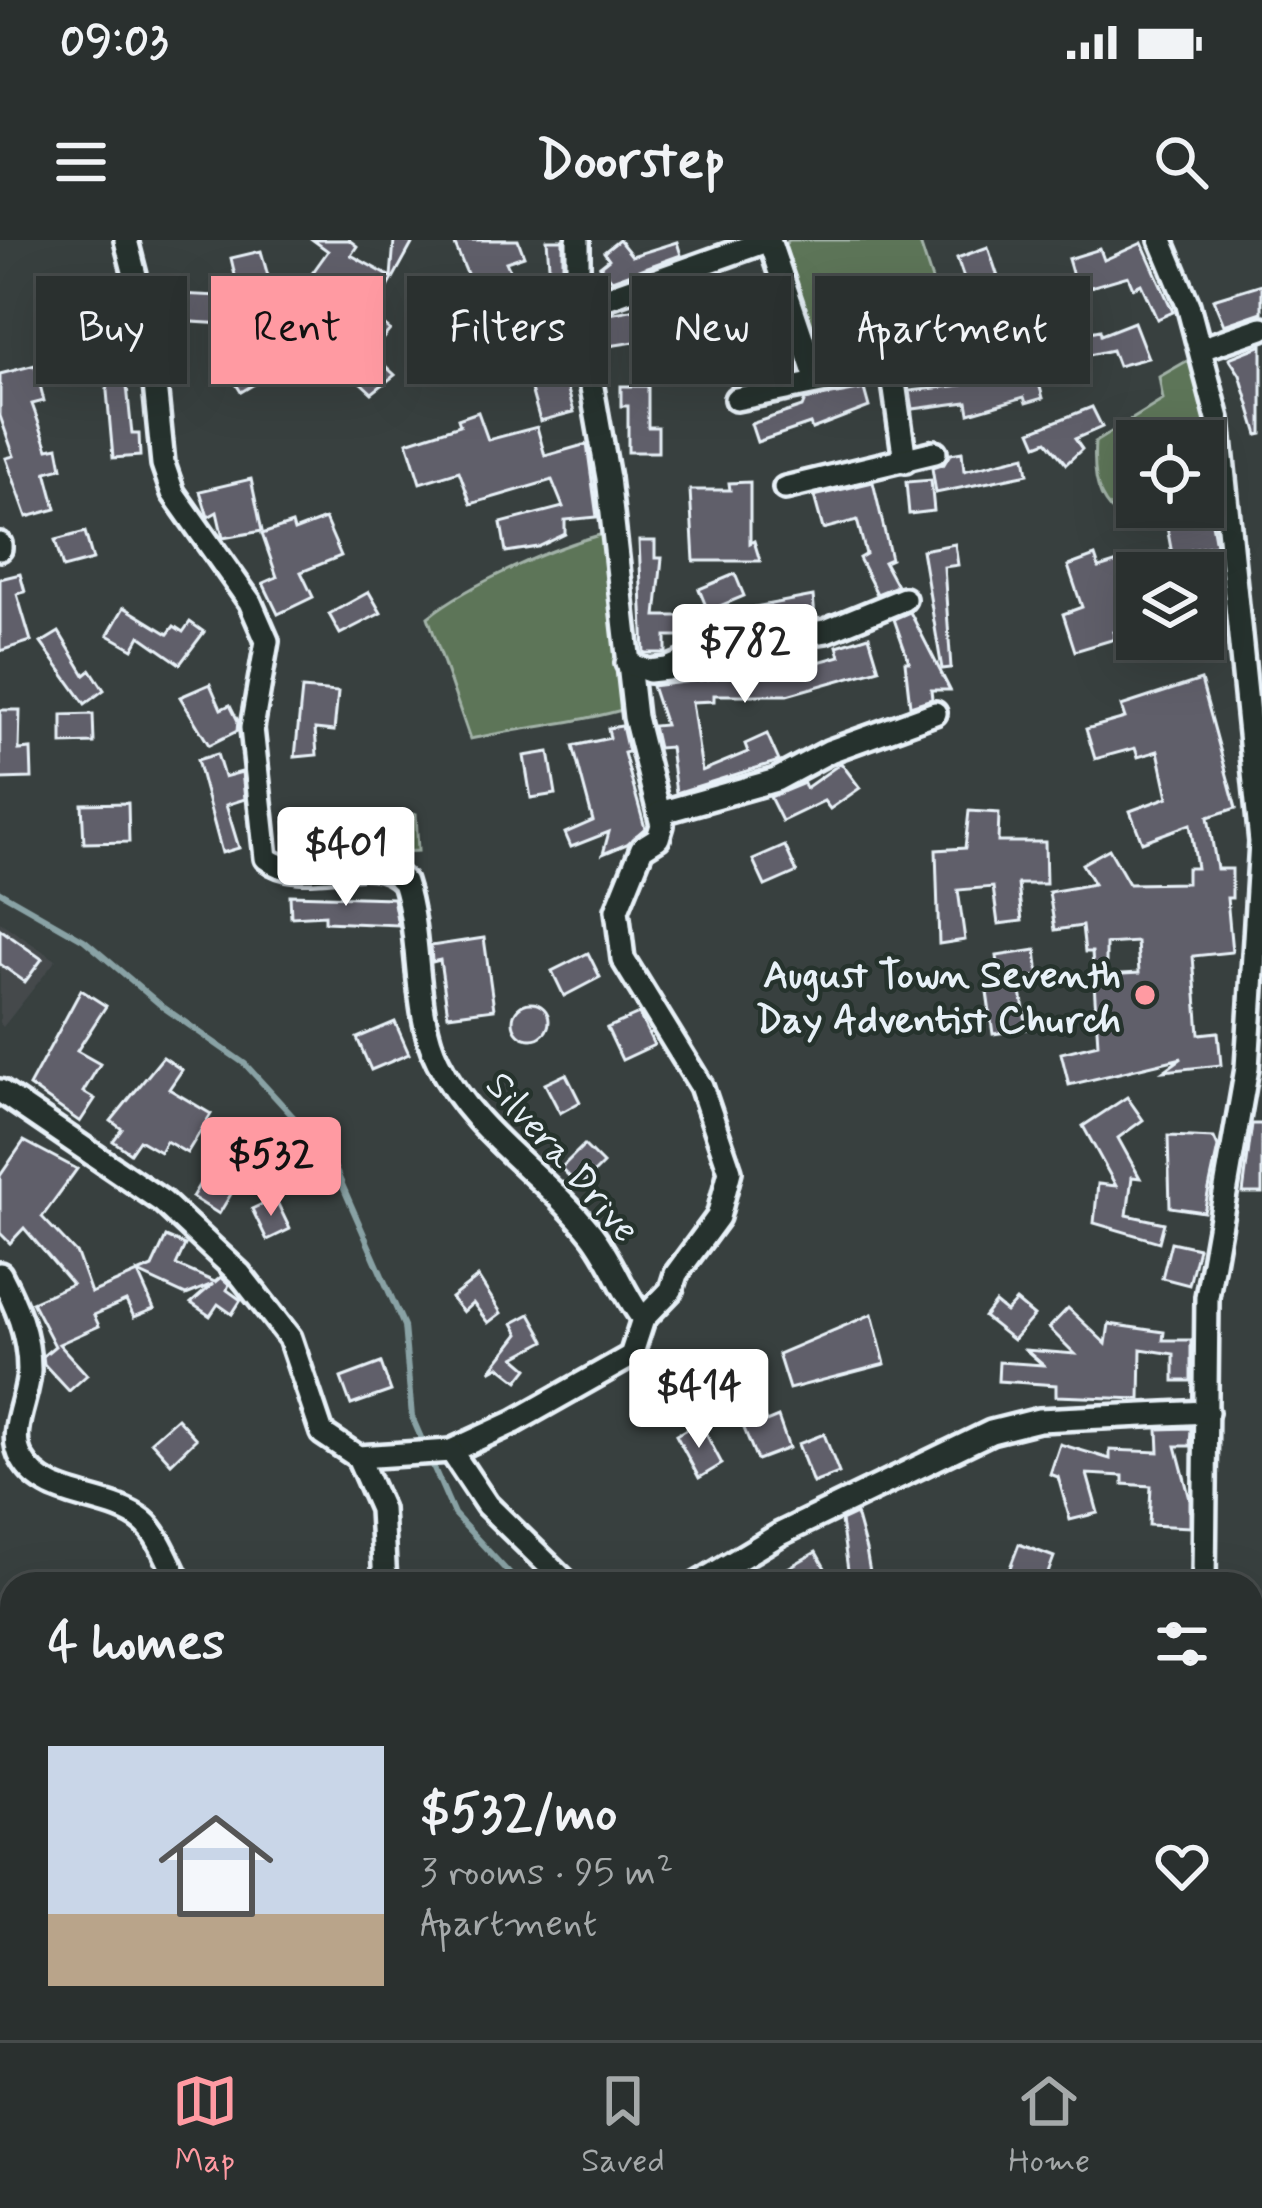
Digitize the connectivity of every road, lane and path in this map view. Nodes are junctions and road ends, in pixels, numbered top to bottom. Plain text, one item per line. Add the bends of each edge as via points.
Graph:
1 (126, 240) edge
2 (578, 240) edge
3 (769, 240) edge
4 (1162, 240) edge
5 (578, 276) edge
6 (608, 297) edge
7 (1262, 328) edge
8 (1201, 349) junction
9 (815, 379) joint
10 (591, 384) edge
11 (894, 384) edge
12 (736, 399) dead end
13 (935, 452) dead end
14 (904, 460) junction
15 (785, 488) dead end
16 (904, 599) dead end
17 (627, 663) junction
18 (935, 713) dead end
19 (659, 813) junction
20 (1262, 842) edge
21 (0, 1091) edge
22 (0, 1274) edge
23 (643, 1319) junction
24 (1208, 1412) junction
25 (442, 1452) junction
26 (358, 1457) junction
27 (174, 1572) edge
28 (384, 1572) edge
29 (556, 1572) edge
30 (717, 1572) edge
31 (1204, 1572) edge

1 - 23 street, Silvera Drive via 150,334 173,493 250,602 267,641 252,728 266,858 291,872 383,867 404,882 439,1066 482,1123 589,1229
2 - 5 street
3 - 6 street
3 - 9 street
4 - 8 street
7 - 8 street
8 - 20 street via 1226,478
9 - 12 street
10 - 17 street
11 - 14 street
13 - 14 street
14 - 15 street
16 - 17 street via 826,631 719,647 667,669
17 - 19 street
18 - 19 street via 776,780
19 - 23 street via 661,832 642,848 617,910 623,959 700,1086 730,1171 718,1217
20 - 24 street via 1246,1068 1207,1298
21 - 26 street via 163,1202 240,1274 290,1338 322,1433
22 - 27 street via 22,1316 29,1371 15,1438 21,1458 36,1476 144,1522
23 - 25 street via 631,1356
24 - 30 street via 1065,1417 991,1432
24 - 31 street
25 - 26 street
25 - 29 street
26 - 28 street via 381,1509

